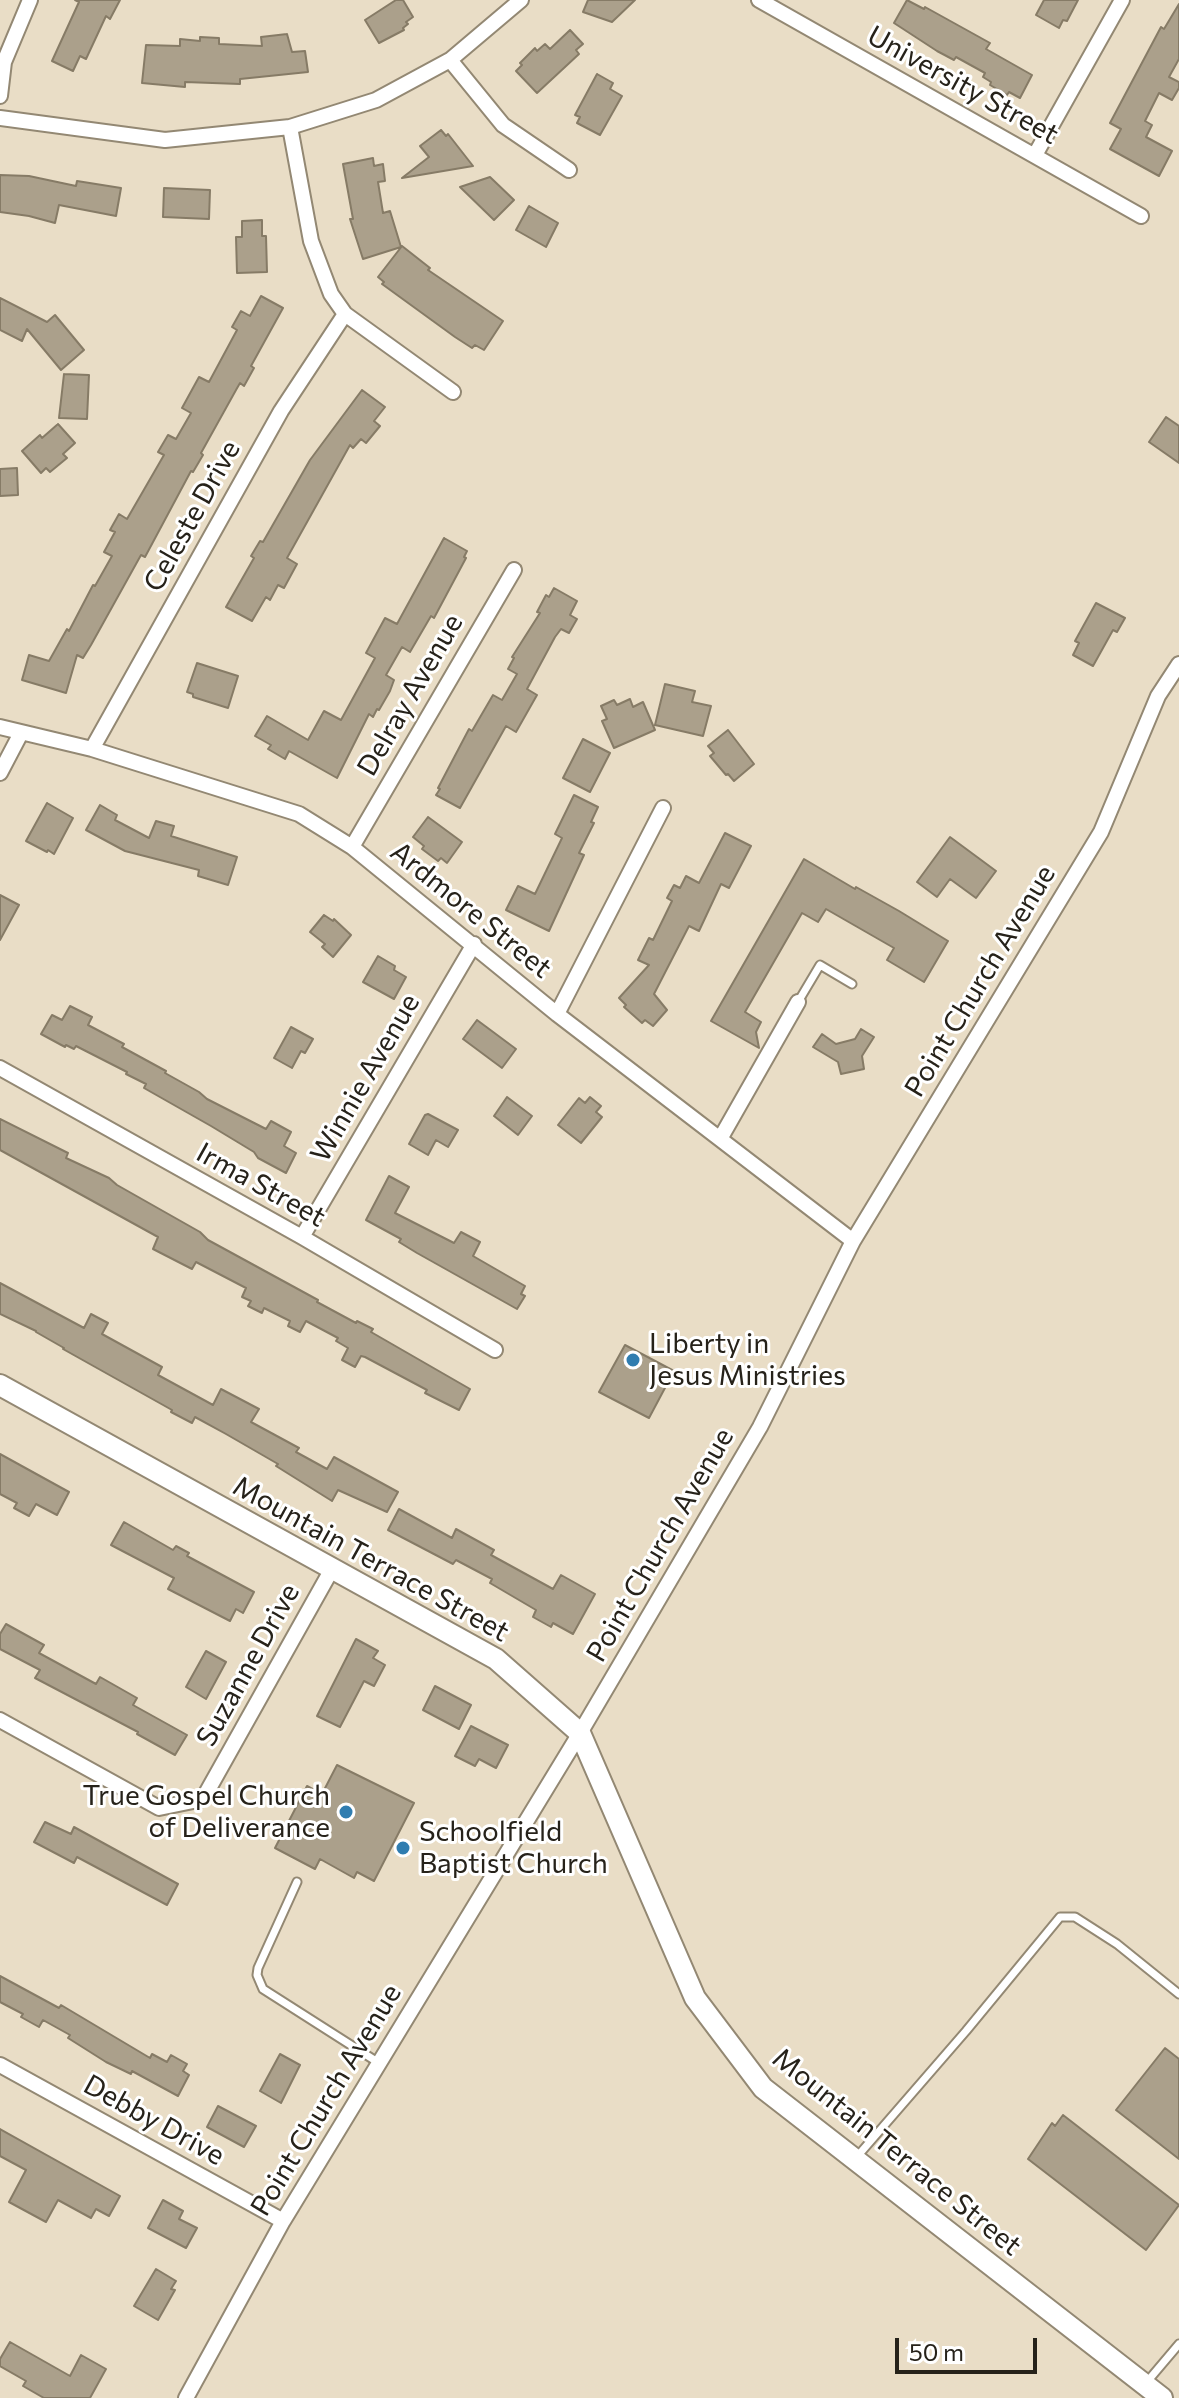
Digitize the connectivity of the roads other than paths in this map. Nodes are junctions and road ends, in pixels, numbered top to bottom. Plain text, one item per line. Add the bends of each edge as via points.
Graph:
1 (30, 0) edge
2 (521, 0) edge
3 (759, 0) edge
4 (1122, 0) edge
5 (450, 60) junction
6 (0, 96) edge
7 (0, 118) edge
8 (290, 127) junction
9 (1035, 155) junction
10 (569, 170) dead end
11 (1141, 216) dead end
12 (345, 314) junction
13 (453, 392) dead end
14 (514, 570) dead end
15 (1179, 664) edge
16 (0, 727) edge
17 (21, 733) junction
18 (92, 749) junction
19 (0, 773) edge
20 (663, 808) dead end
21 (352, 847) junction
22 (474, 944) junction
23 (852, 984) dead end
24 (798, 1002) joint
25 (557, 1014) junction
26 (0, 1068) edge
27 (720, 1139) junction
28 (302, 1237) junction
29 (853, 1241) junction
30 (495, 1350) dead end
31 (0, 1385) edge
32 (332, 1569) junction
33 (0, 1720) edge
34 (580, 1733) junction
35 (297, 1882) dead end
36 (1179, 1994) edge
37 (379, 2063) junction
38 (0, 2065) edge
39 (855, 2159) junction
40 (283, 2221) junction
41 (1179, 2344) edge
42 (1145, 2385) junction
43 (186, 2398) edge
44 (1162, 2398) edge

1 - 6 street via 4,62
2 - 5 street
3 - 9 street, University Street
4 - 9 street
5 - 8 street via 376,100
5 - 10 street via 503,125
7 - 8 street via 165,140
8 - 12 street via 311,241 331,294
9 - 11 street, University Street
12 - 13 street
12 - 18 street, Celeste Drive via 281,411
14 - 21 street, Delray Avenue
15 - 29 street, Point Church Avenue via 1158,696 1101,832
16 - 17 street, Ardmore Street
17 - 18 street, Ardmore Street
17 - 19 street
18 - 21 street, Ardmore Street via 299,814
20 - 25 street
21 - 22 street, Ardmore Street
22 - 25 street, Ardmore Street
22 - 28 street, Winnie Avenue
23 - 24 lane via 820,965
24 - 27 street
25 - 27 street, Ardmore Street
26 - 28 street, Irma Street
27 - 29 street, Ardmore Street
28 - 30 street, Irma Street
29 - 34 street, Point Church Avenue via 760,1427
31 - 32 street, Mountain Terrace Street
32 - 33 street, Suzanne Drive via 203,1799 159,1808
32 - 34 street, Mountain Terrace Street via 496,1659
34 - 37 street, Point Church Avenue
34 - 39 street, Mountain Terrace Street via 695,1998 763,2088
35 - 37 lane via 258,1968 263,1989
36 - 39 lane via 1107,1937 1075,1917 1060,1917
37 - 40 street, Point Church Avenue
38 - 40 street, Debby Drive
39 - 42 street, Mountain Terrace Street
40 - 43 street, Point Church Avenue
41 - 42 lane
42 - 44 street, Mountain Terrace Street

